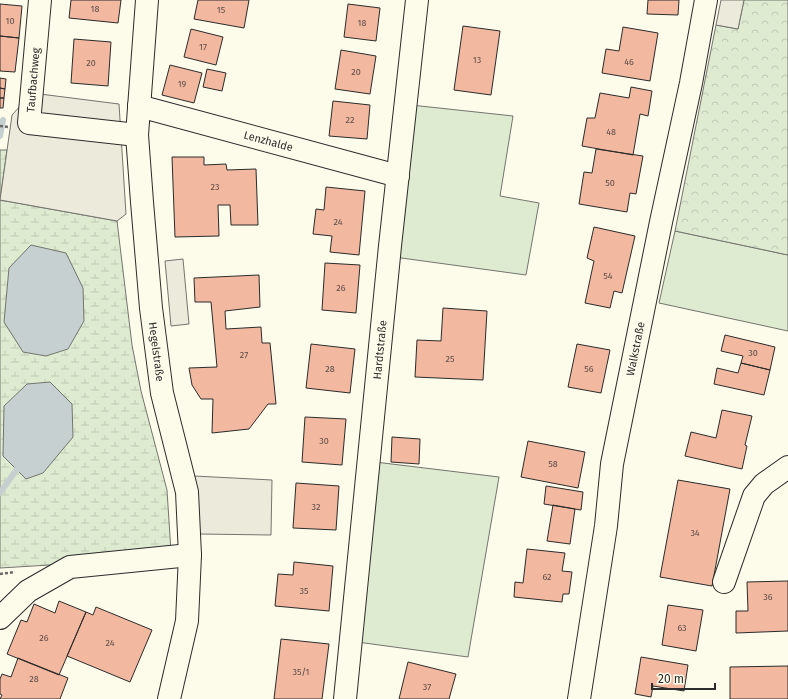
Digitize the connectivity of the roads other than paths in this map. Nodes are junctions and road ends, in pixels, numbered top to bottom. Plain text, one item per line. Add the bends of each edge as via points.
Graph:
1 (40, 0) edge
2 (147, 0) edge
3 (417, 0) edge
4 (706, 0) edge
5 (139, 106) junction
6 (137, 135) junction
7 (398, 176) junction
8 (788, 467) edge
9 (190, 554) junction
10 (724, 582) dead end
11 (0, 618) edge
12 (169, 699) edge
13 (345, 699) edge
14 (579, 699) edge

1 - 6 street, Taufbachweg via 30,123
2 - 5 street, Hegelstraße
3 - 7 street, Hardtstraße
4 - 14 street, Walkstraße via 612,464 606,526
5 - 6 street, Hegelstraße
5 - 7 street, Lenzhalde
6 - 9 street, Hegelstraße via 151,308 162,393 187,492
7 - 13 street, Hardtstraße
8 - 10 street via 764,484 754,496
9 - 11 street via 70,567 28,592
9 - 12 street, Hegelstraße via 187,621

